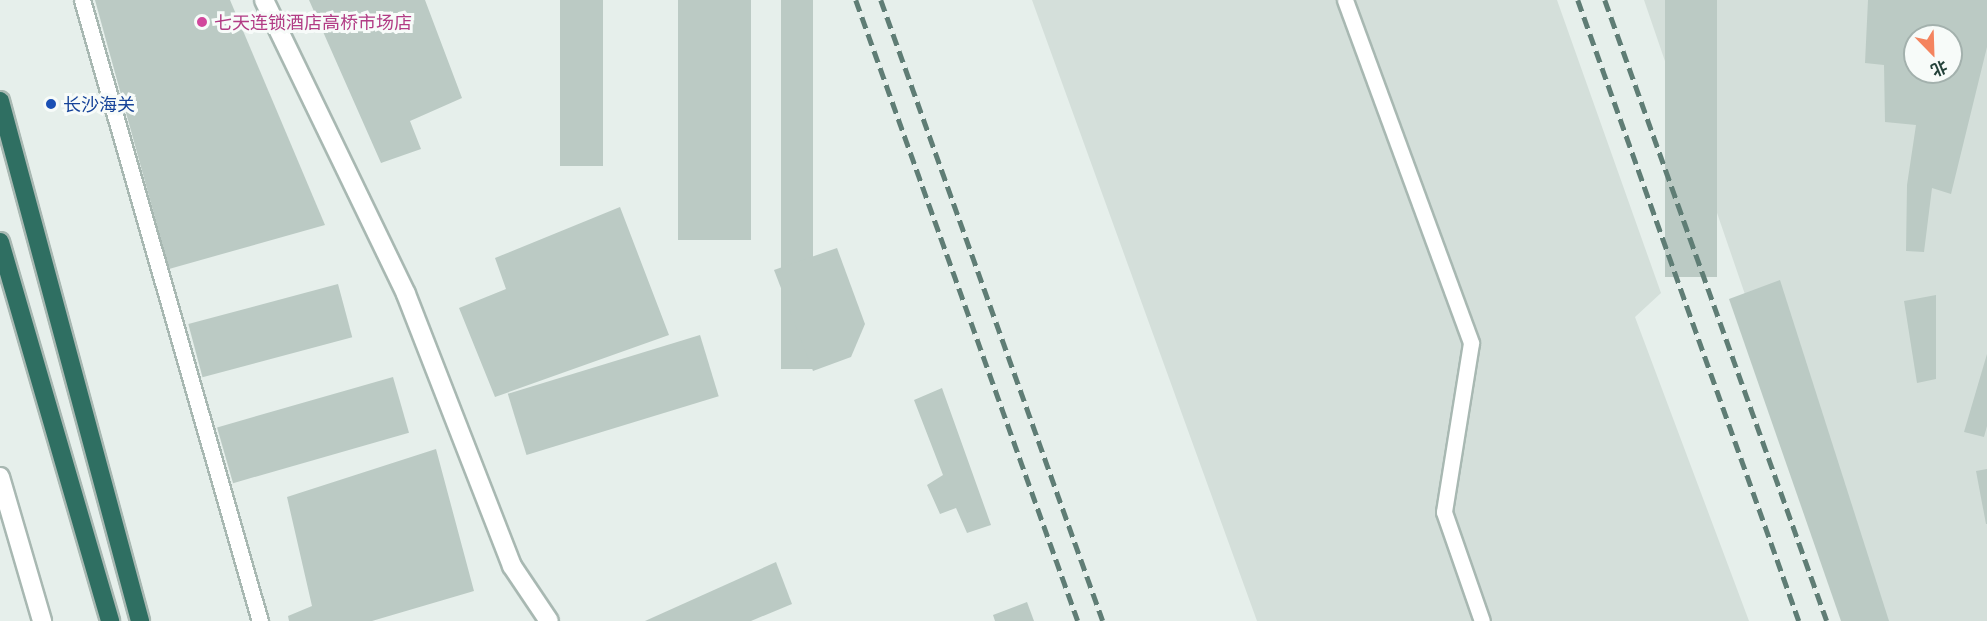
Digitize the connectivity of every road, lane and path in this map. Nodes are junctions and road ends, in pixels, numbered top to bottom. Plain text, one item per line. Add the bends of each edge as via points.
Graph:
1 (82, 0) edge
2 (264, 0) edge
3 (1345, 0) edge
4 (0, 101) edge
5 (0, 242) edge
6 (0, 477) edge
7 (42, 621) edge
8 (110, 621) edge
9 (140, 621) edge
10 (260, 621) edge
11 (549, 621) edge
12 (1482, 621) edge

1 - 10 lane
2 - 11 street via 405,294 512,566
3 - 12 lane via 1471,343 1444,512
4 - 9 highway
5 - 8 highway
6 - 7 street

